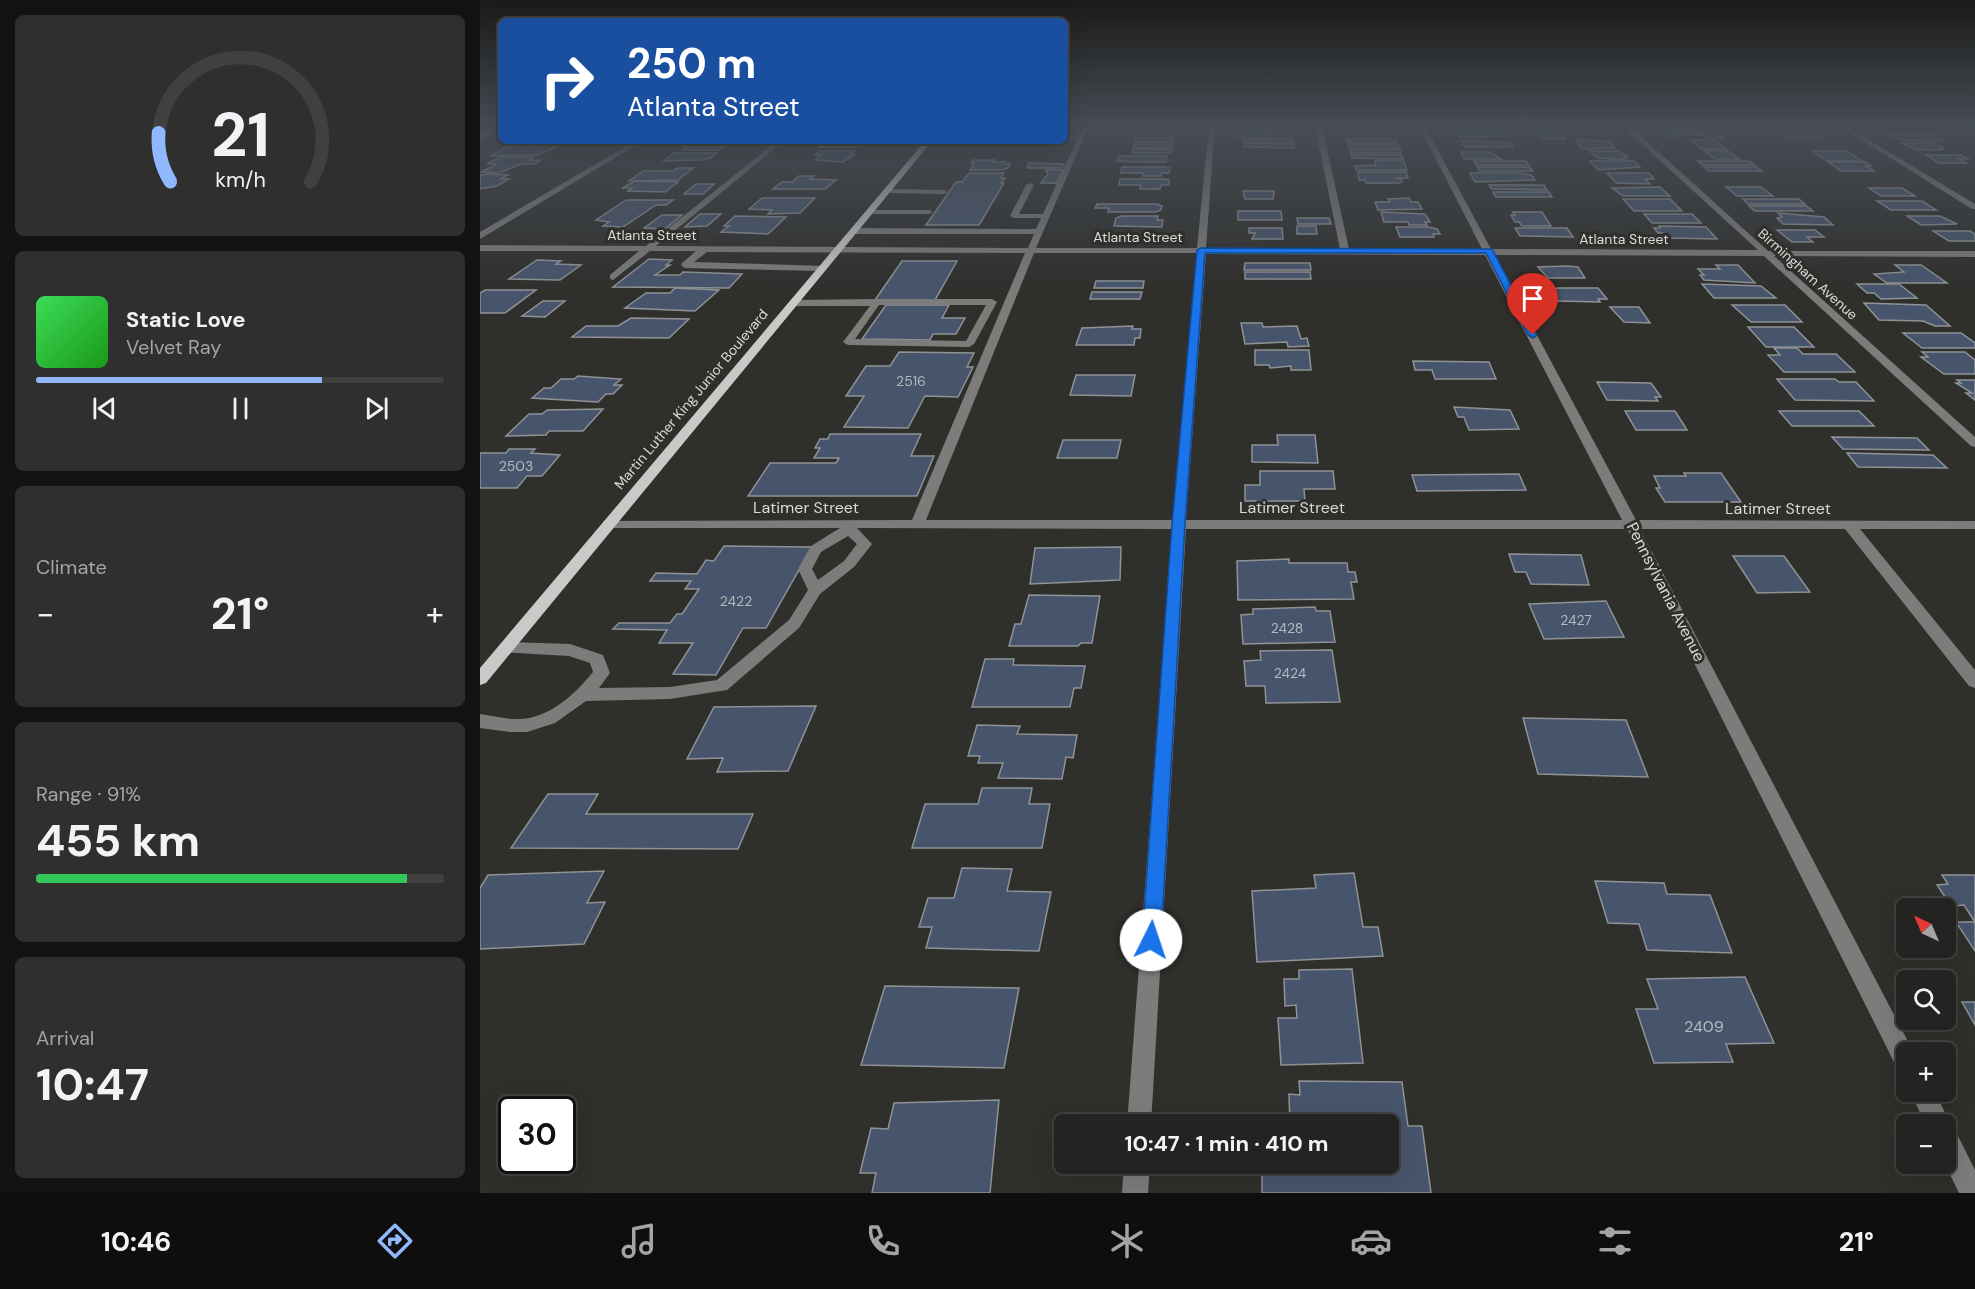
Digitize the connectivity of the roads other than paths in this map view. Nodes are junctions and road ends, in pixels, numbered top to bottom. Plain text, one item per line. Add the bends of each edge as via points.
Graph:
1 (575, 180) edge
2 (733, 180) edge
3 (897, 180) edge
4 (1062, 180) edge
5 (1207, 180) edge
6 (1329, 180) edge
7 (1451, 180) edge
8 (1685, 180) edge
9 (1930, 180) edge
10 (1030, 185) dead end
11 (888, 191) junction
12 (944, 192) dead end
13 (1975, 207) edge
14 (870, 212) junction
15 (929, 212) dead end
16 (1046, 216) junction
17 (855, 231) junction
18 (1040, 232) junction
19 (480, 236) edge
20 (480, 248) edge
21 (646, 249) junction
22 (705, 249) junction
23 (839, 250) junction
24 (1031, 250) junction
25 (1201, 250) junction
26 (1345, 251) junction
27 (1489, 251) junction
28 (1765, 253) junction
29 (1975, 254) edge
30 (823, 268) junction
31 (613, 277) dead end
32 (877, 302) junction
33 (793, 303) junction
34 (1975, 443) edge
35 (918, 523) junction
36 (609, 524) junction
37 (1179, 524) junction
38 (1631, 524) junction
39 (1849, 525) junction
40 (1975, 525) edge
41 (850, 526) junction
42 (815, 590) junction
43 (506, 648) junction
44 (480, 680) edge
45 (1975, 682) edge
46 (585, 695) junction
47 (480, 721) edge
48 (1896, 1042) edge
49 (1140, 1114) edge
50 (1956, 1159) edge
51 (1136, 1174) edge
52 (1135, 1193) edge
53 (1973, 1193) edge

1 - 19 street
2 - 21 street
3 - 11 main road, Martin Luther King Junior Boulevard
4 - 16 street
5 - 25 street
6 - 26 street
7 - 27 street, Pennsylvania Avenue
8 - 28 street, Birmingham Avenue
9 - 13 street
10 - 16 street via 1014,216
11 - 12 street
11 - 14 main road, Martin Luther King Junior Boulevard
14 - 15 street
14 - 17 main road, Martin Luther King Junior Boulevard
16 - 18 street
17 - 18 street
17 - 23 main road, Martin Luther King Junior Boulevard
18 - 24 street
20 - 21 street, Atlanta Street
21 - 22 street, Atlanta Street
21 - 31 street
22 - 23 street, Atlanta Street
22 - 30 street via 685,265
23 - 24 street, Atlanta Street
23 - 30 main road, Martin Luther King Junior Boulevard
24 - 25 street, Atlanta Street
24 - 35 street
25 - 26 street, Atlanta Street
25 - 37 street
26 - 27 street, Atlanta Street
27 - 28 street, Atlanta Street
27 - 38 street, Pennsylvania Avenue
28 - 29 street, Atlanta Street
28 - 34 street, Birmingham Avenue
30 - 33 main road, Martin Luther King Junior Boulevard
32 - 32 street via 992,302 969,344 849,342
32 - 33 street
33 - 36 main road, Martin Luther King Junior Boulevard
35 - 37 street, Latimer Street
35 - 41 street, Latimer Street
36 - 41 street, Latimer Street
36 - 43 main road, Martin Luther King Junior Boulevard
37 - 38 street, Latimer Street
37 - 49 street
38 - 39 street, Latimer Street
38 - 48 street, Pennsylvania Avenue
39 - 40 street, Latimer Street
39 - 45 street
41 - 42 street via 816,549 805,569
41 - 42 street via 865,544 849,564
42 - 46 street via 794,624 721,686 670,693
43 - 44 main road, Martin Luther King Junior Boulevard
43 - 46 street via 570,650 597,659 602,674
46 - 47 street via 562,712 525,726
50 - 53 street
51 - 52 street

